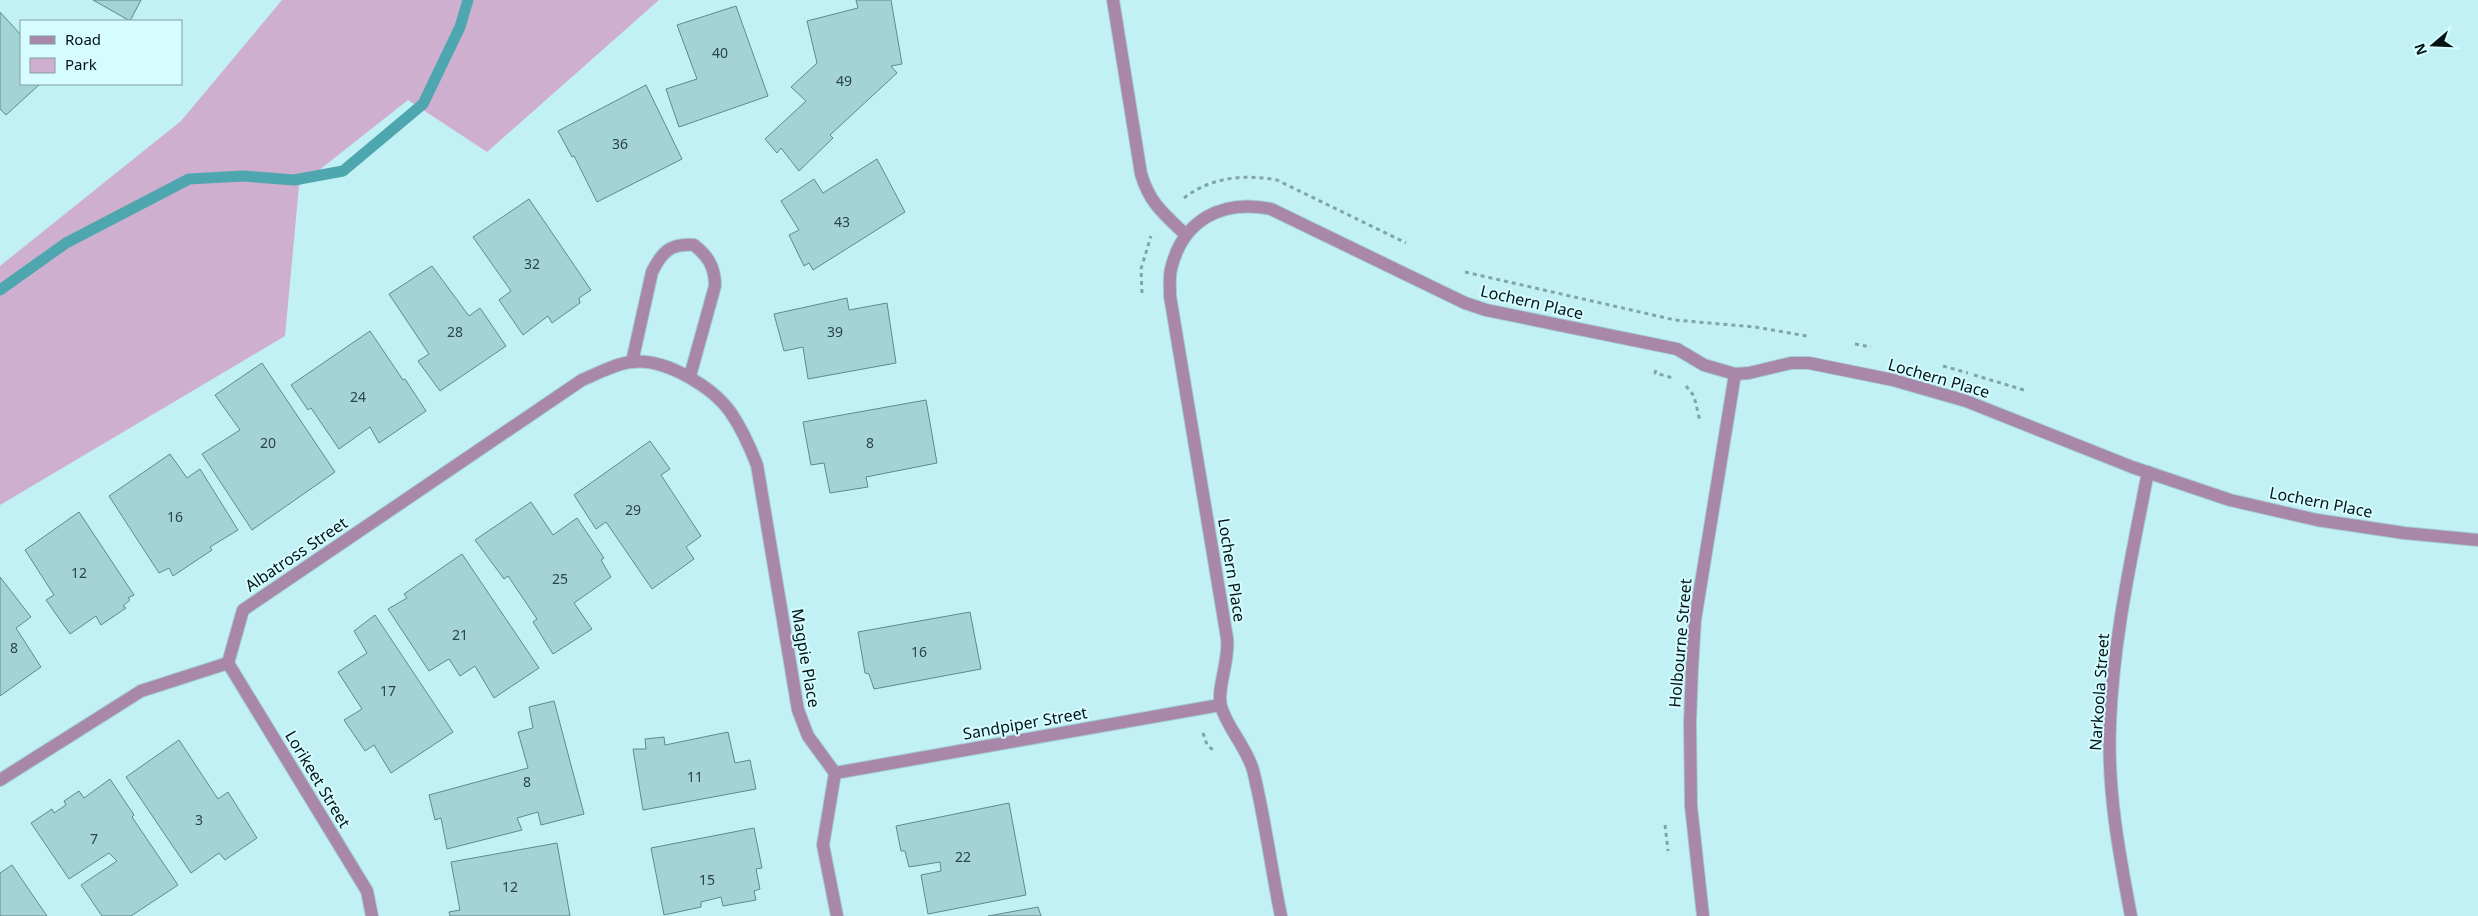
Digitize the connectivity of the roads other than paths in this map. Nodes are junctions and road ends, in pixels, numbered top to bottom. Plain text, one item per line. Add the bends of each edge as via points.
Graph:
1 (1113, 0) edge
2 (1186, 234) junction
3 (632, 362) junction
4 (1735, 374) junction
5 (690, 376) junction
6 (723, 404) joint
7 (2148, 472) junction
8 (2478, 540) edge
9 (228, 663) junction
10 (1220, 705) junction
11 (835, 773) junction
12 (0, 780) edge
13 (372, 916) edge
14 (837, 916) edge
15 (1281, 916) edge
16 (1703, 916) edge
17 (2131, 916) edge

1 - 2 street via 1146,192
2 - 4 street, Lochern Place via 1200,221 1233,207 1251,205 1271,209 1465,303 1677,349 1704,365
2 - 10 street, Lochern Place via 1170,271 1170,296 1229,652
3 - 5 street, Albatross Street via 660,364
3 - 5 street via 652,272 658,260 667,250 680,244 694,245 711,263 715,280
3 - 9 street, Albatross Street via 582,380 243,610
4 - 7 street, Lochern Place via 1800,363 1893,380 1966,401
4 - 16 street, Holbourne Street via 1695,620 1690,722 1691,797
5 - 6 street, Albatross Street
6 - 11 street, Magpie Place via 745,435 757,464 798,710 808,736
7 - 8 street, Lochern Place via 2230,500 2317,520
7 - 17 street, Narkoola Street via 2122,610 2110,724 2113,811
9 - 12 street via 141,691
9 - 13 street, Lorikeet Street via 367,891
10 - 11 street, Sandpiper Street
10 - 15 street via 1244,745 1253,769
11 - 14 street via 823,845

